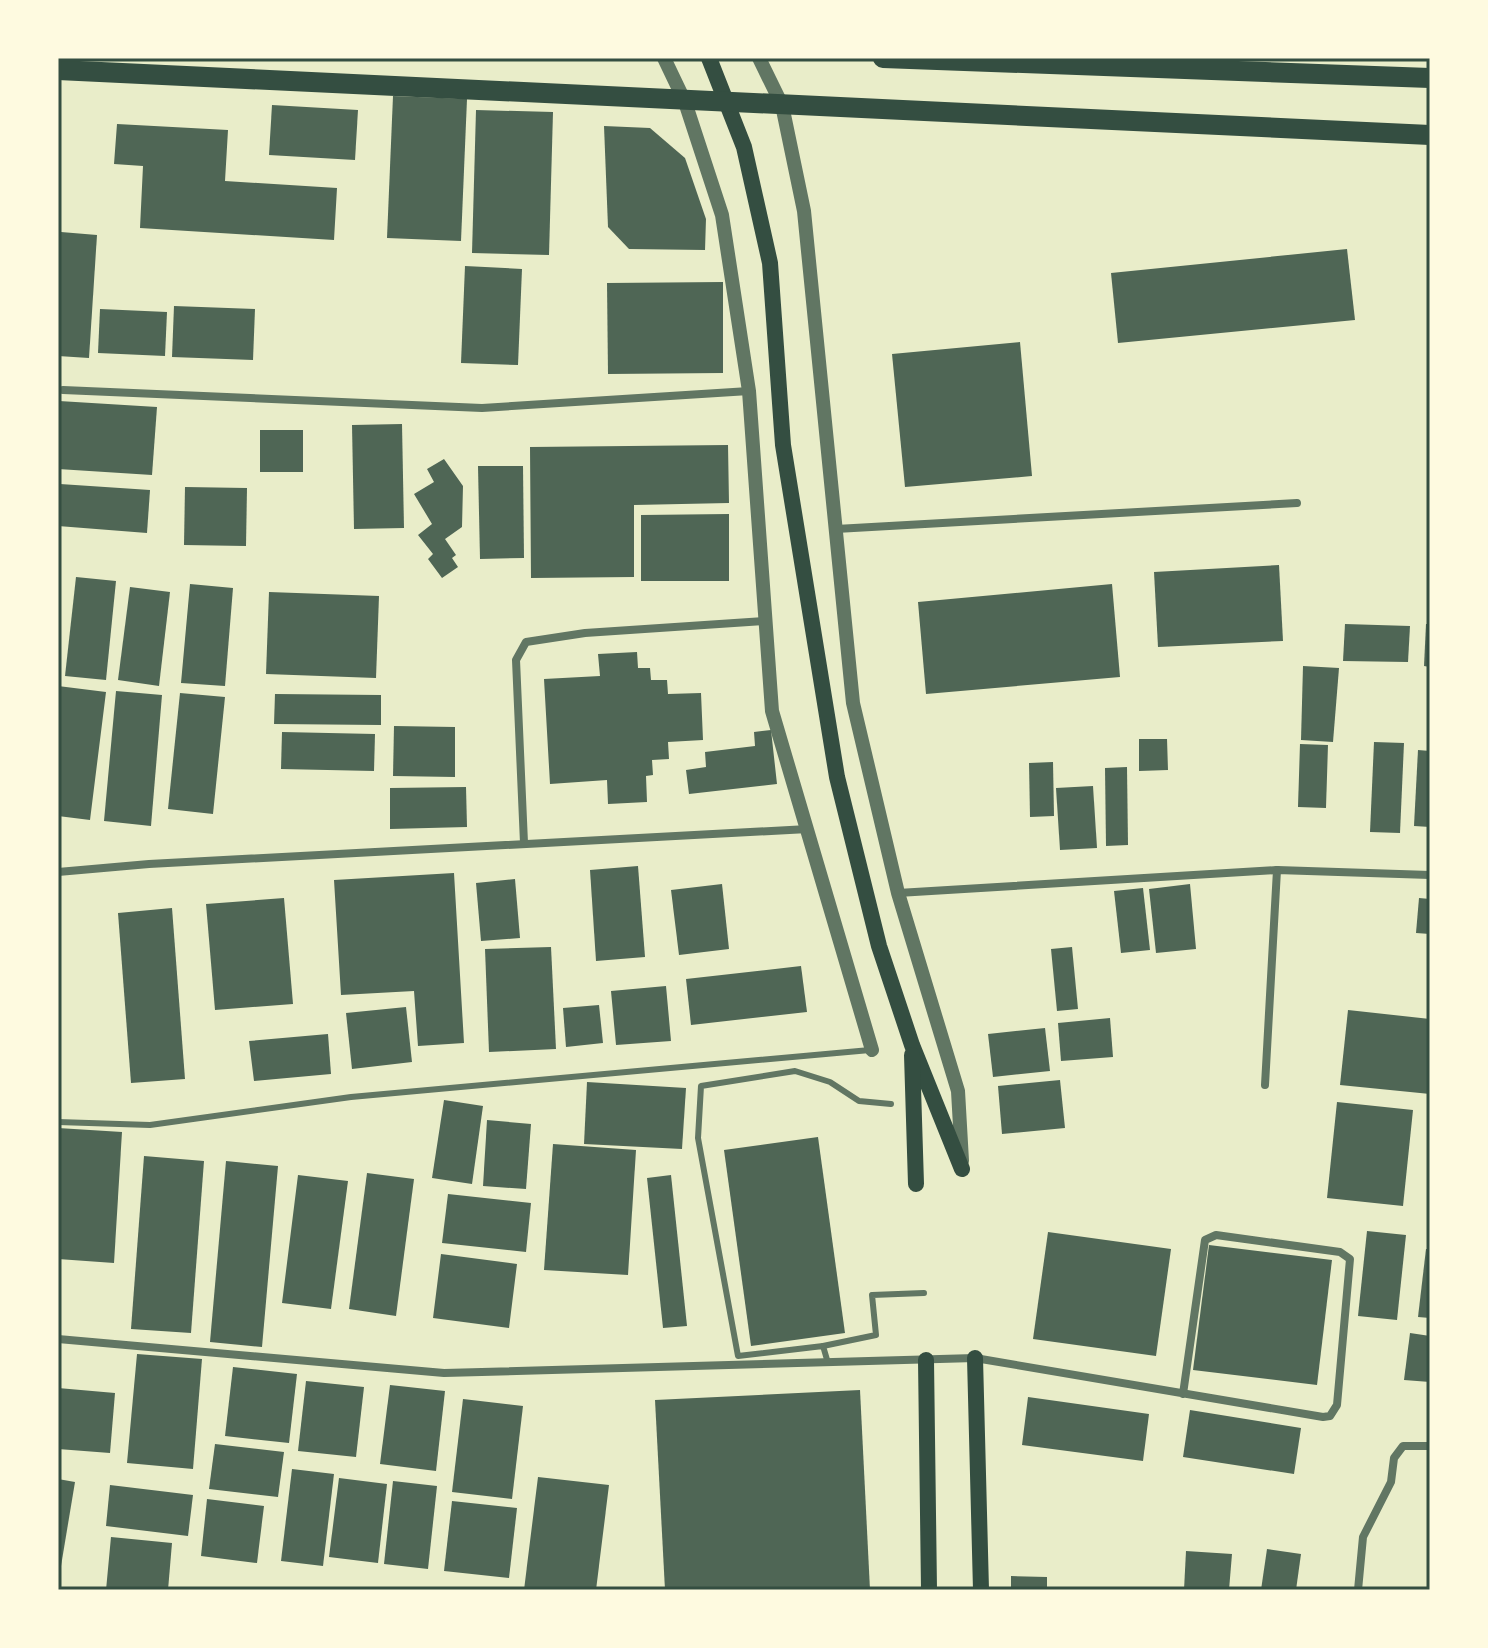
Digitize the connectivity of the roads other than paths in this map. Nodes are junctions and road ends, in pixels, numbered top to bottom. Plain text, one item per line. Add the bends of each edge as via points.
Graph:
1 (664, 58) edge
2 (709, 58) edge
3 (759, 58) edge
4 (883, 58) edge
5 (58, 70) edge
6 (1430, 78) edge
7 (685, 102) junction
8 (782, 105) junction
9 (1430, 135) edge
10 (63, 390) dead end
11 (749, 391) junction
12 (1297, 503) dead end
13 (836, 529) junction
14 (765, 621) junction
15 (810, 829) junction
16 (524, 843) junction
17 (1277, 870) junction
18 (58, 872) edge
19 (1430, 875) edge
20 (898, 893) junction
21 (912, 1045) junction
22 (872, 1050) joint
23 (1265, 1085) dead end
24 (891, 1104) dead end
25 (58, 1122) edge
26 (962, 1169) joint
27 (916, 1184) dead end
28 (924, 1293) dead end
29 (58, 1339) edge
30 (823, 1346) junction
31 (975, 1358) junction
32 (926, 1360) junction
33 (828, 1363) junction
34 (1183, 1394) junction
35 (1430, 1446) edge
36 (929, 1590) edge
37 (981, 1590) edge
38 (1358, 1590) edge

1 - 7 street
2 - 21 main road via 744,147 770,263 783,445 837,777 879,946
3 - 8 street
4 - 6 main road
5 - 7 main road
7 - 8 main road
7 - 11 street via 722,215
8 - 9 main road
8 - 13 street via 804,211
10 - 11 street via 482,408
11 - 14 street
12 - 13 street
13 - 20 street via 853,703
14 - 15 street via 772,711
14 - 16 street via 526,642 516,660
15 - 16 street
15 - 22 street
16 - 18 street
17 - 19 street
17 - 20 street
17 - 23 street
20 - 26 street via 958,1091
21 - 26 main road
21 - 27 main road
22 - 25 lane via 351,1097 150,1125
24 - 30 lane via 859,1101 830,1082 795,1071 701,1086 698,1138 738,1356
28 - 30 lane via 872,1295 876,1335
29 - 33 street via 444,1373
30 - 33 lane
31 - 32 street
31 - 34 street
31 - 37 main road
32 - 33 street
32 - 36 main road
34 - 34 street via 1205,1240 1232,1237 1340,1252 1350,1259 1337,1405 1330,1416
35 - 38 street via 1403,1446 1394,1458 1391,1482 1363,1537

